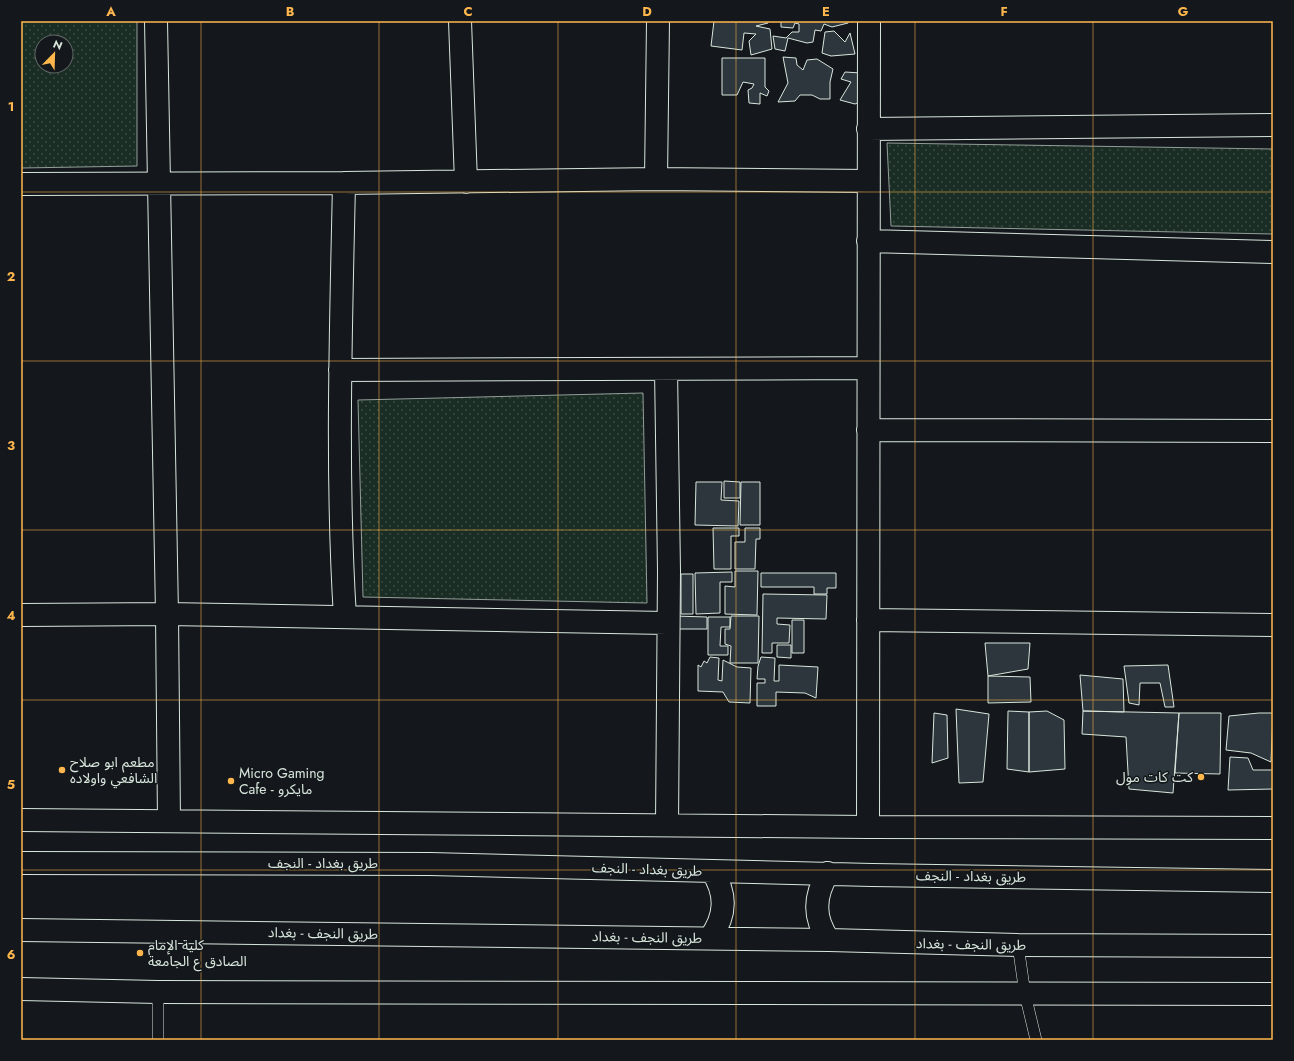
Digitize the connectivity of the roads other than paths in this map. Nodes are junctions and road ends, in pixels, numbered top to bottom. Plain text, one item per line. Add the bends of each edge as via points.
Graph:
1 (156, 21) edge
2 (460, 21) edge
3 (658, 21) edge
4 (868, 21) edge
5 (1273, 125) edge
6 (868, 129) junction
7 (656, 178) junction
8 (868, 181) junction
9 (466, 182) junction
10 (344, 183) junction
11 (21, 184) edge
12 (159, 184) junction
13 (868, 241) junction
14 (1273, 252) edge
15 (868, 368) junction
16 (666, 369) junction
17 (340, 370) junction
18 (868, 430) junction
19 (1273, 431) edge
20 (167, 614) junction
21 (21, 615) edge
22 (345, 617) junction
23 (868, 620) junction
24 (668, 623) junction
25 (1273, 625) edge
26 (21, 820) edge
27 (169, 821) junction
28 (667, 825) junction
29 (868, 827) junction
30 (1273, 828) edge
31 (21, 863) edge
32 (712, 871) junction
33 (828, 873) junction
34 (1273, 881) edge
35 (21, 930) edge
36 (710, 938) junction
37 (829, 940) junction
38 (1018, 945) junction
39 (1273, 946) edge
40 (21, 989) edge
41 (158, 992) junction
42 (1025, 994) junction
43 (1273, 994) edge
44 (158, 1040) edge
45 (1036, 1040) edge

1 - 12 street
2 - 9 street
3 - 7 street
4 - 6 street
5 - 6 street
6 - 8 street
7 - 8 street
7 - 9 street
8 - 13 street
9 - 10 street
10 - 12 street
10 - 17 street
11 - 12 street
12 - 20 street
13 - 14 street
13 - 15 street
15 - 16 street
15 - 18 street
16 - 17 street
16 - 24 street
17 - 22 street
18 - 19 street
18 - 23 street
20 - 21 street
20 - 22 street
20 - 27 street
22 - 24 street
23 - 25 street
23 - 29 street
24 - 28 street
26 - 27 street
27 - 28 street
28 - 29 street
29 - 30 street
31 - 32 street, طريق بغداد - النجف via 430,864
32 - 33 street, طريق بغداد - النجف
32 - 36 street via 723,893 724,905 719,923
33 - 34 street, طريق بغداد - النجف
33 - 37 street via 817,895 816,907 822,930
35 - 36 street, طريق النجف - بغداد
36 - 37 street, طريق النجف - بغداد
37 - 38 street, طريق النجف - بغداد
38 - 39 street, طريق النجف - بغداد
38 - 42 lane
40 - 41 street
41 - 42 street
41 - 44 lane
42 - 43 street
42 - 45 lane

